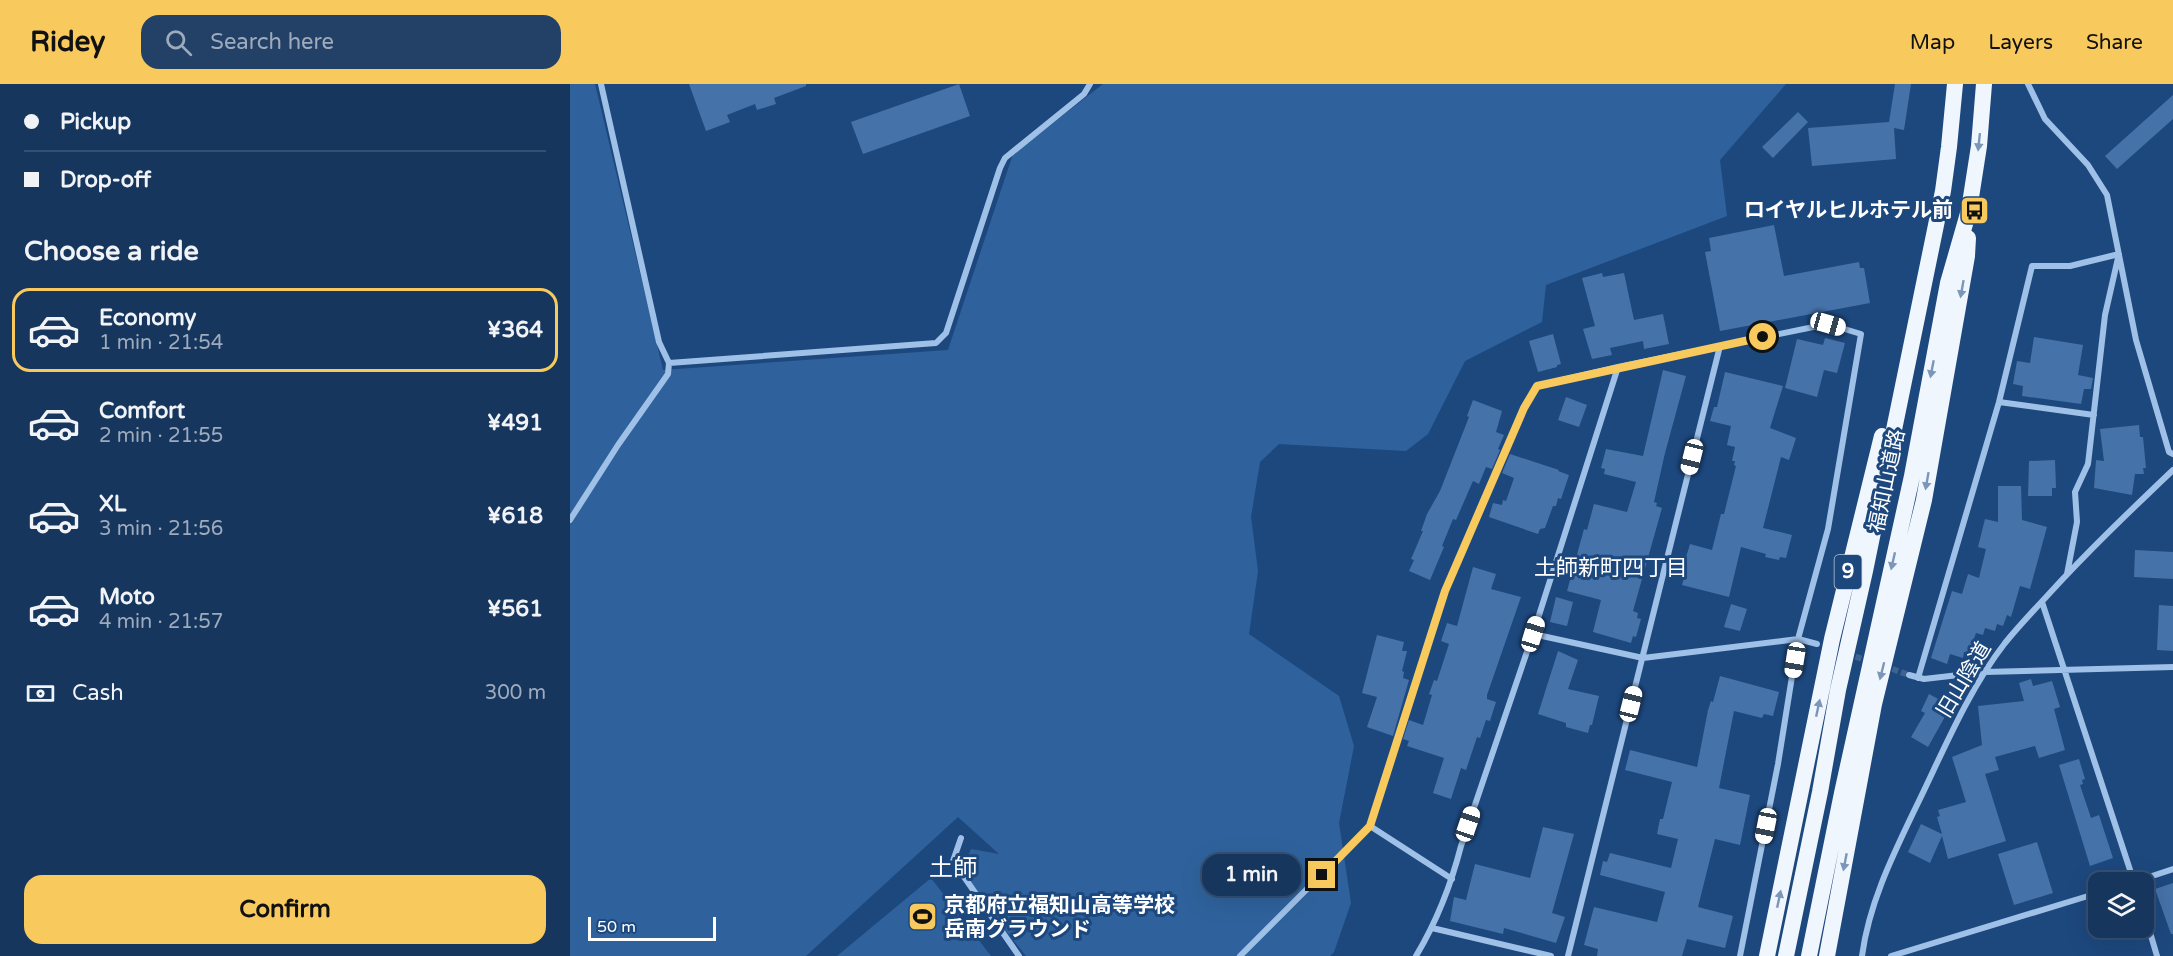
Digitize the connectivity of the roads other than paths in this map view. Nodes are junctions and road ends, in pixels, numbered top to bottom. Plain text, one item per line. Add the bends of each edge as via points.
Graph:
1 (601, 84) edge
2 (1090, 84) edge
3 (1955, 84) edge
4 (1984, 84) edge
5 (2028, 84) edge
6 (1943, 191) junction
7 (1969, 210) junction
8 (2119, 254) junction
9 (1720, 346) junction
10 (669, 363) junction
11 (1618, 367) junction
12 (1999, 402) junction
13 (2094, 415) junction
14 (2173, 454) edge
15 (2173, 470) edge
16 (570, 520) edge
17 (2067, 574) junction
18 (2042, 602) junction
19 (1533, 634) junction
20 (1798, 639) junction
21 (1817, 644) dead end
22 (1643, 658) junction
23 (2173, 667) edge
24 (2064, 670) junction
25 (1986, 672) junction
26 (1909, 675) tunnel mouth
27 (1918, 678) junction
28 (1370, 826) junction
29 (961, 838) dead end
30 (2173, 869) edge
31 (2131, 872) edge
32 (2154, 875) edge
33 (1452, 879) junction
34 (2088, 896) edge
35 (1432, 928) junction
36 (2152, 938) edge
37 (1019, 956) edge
38 (1240, 956) edge
39 (1416, 956) edge
40 (1551, 956) edge
41 (1568, 956) edge
42 (1740, 956) edge
43 (1767, 956) edge
44 (1786, 956) edge
45 (1809, 956) edge
46 (1827, 956) edge
47 (1862, 956) edge
48 (1891, 956) edge
49 (2157, 956) edge

1 - 10 street via 659,342
2 - 10 street via 1084,94 1005,158 946,333 936,343
3 - 6 highway, 福知山道路 / 9
4 -> 7 highway, 福知山道路 / 9
5 - 8 street via 2045,118 2088,165 2107,195
43 -> 6 highway, 9 via 1832,639
6 - 44 highway, 福知山道路 / 9
7 -> 45 highway, 福知山道路 / 9 via 1948,283 1912,477
7 -> 46 highway, 9 via 1967,256 1924,500 1874,704
8 - 12 street via 2070,266 2032,266
8 - 13 street via 2105,315
8 - 14 street via 2136,340 2169,452
9 - 11 street
9 - 20 street via 1828,324 1861,334 1828,529
9 - 22 street
10 - 16 street via 668,374
11 - 19 street
11 - 28 street via 1537,386 1524,408 1445,591
12 - 13 street
12 - 27 street
13 - 17 street via 2088,464 2075,492 2078,522
15 - 17 street, 旧山陰道
17 - 18 street, 旧山陰道
18 - 24 street
18 - 25 street, 旧山陰道 via 2005,643
19 - 22 street
19 - 33 street
20 - 21 street
20 - 22 street
20 - 42 street
22 - 41 street
23 - 24 street
24 - 25 street
24 - 31 street
25 - 27 street
25 - 47 street, 旧山陰道 via 1939,755 1886,869
26 - 27 street
28 - 33 street
28 - 38 street
29 - 37 street via 952,861
30 - 32 street
33 - 35 street
34 - 48 street
35 - 39 street
35 - 40 street
36 - 49 street

